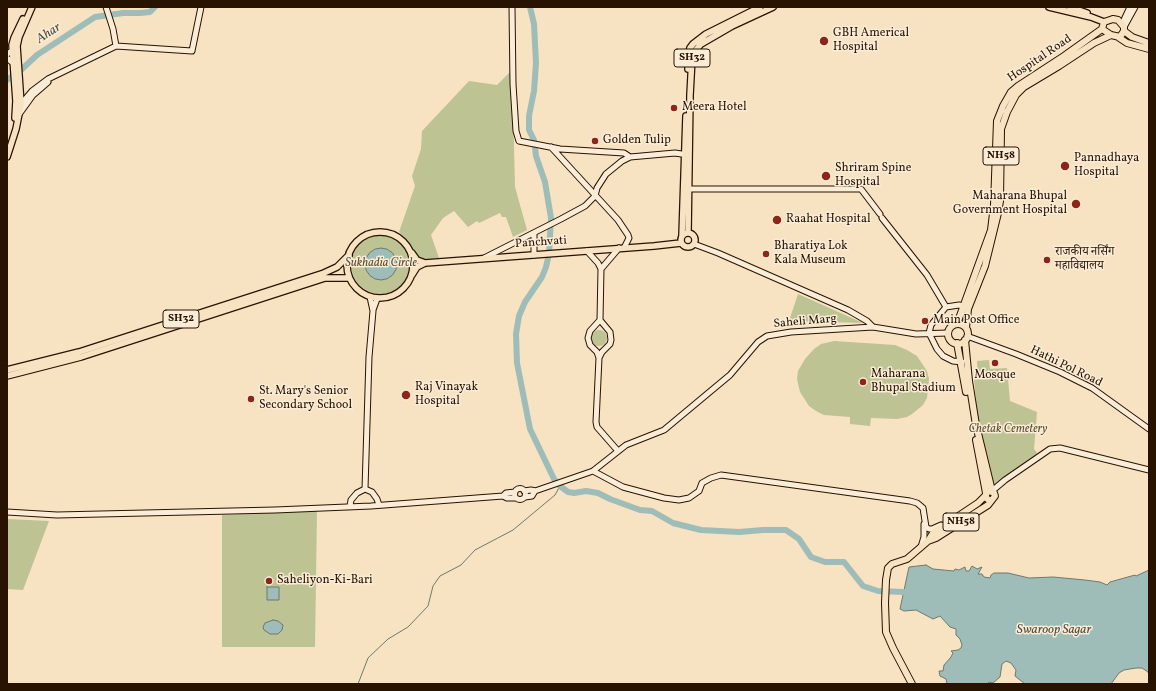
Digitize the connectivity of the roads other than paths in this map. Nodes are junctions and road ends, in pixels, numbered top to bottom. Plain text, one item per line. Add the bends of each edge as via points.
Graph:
1 (28, 7) edge
2 (32, 7) edge
3 (106, 7) edge
4 (201, 7) edge
5 (512, 7) edge
6 (760, 7) edge
7 (773, 7) edge
8 (1049, 7) edge
9 (1070, 7) edge
10 (1130, 7) edge
11 (1135, 7) edge
12 (1106, 21) junction
13 (1123, 27) junction
14 (1102, 29) junction
15 (1111, 36) junction
16 (1118, 37) junction
17 (1149, 44) edge
18 (116, 46) junction
19 (12, 48) edge
20 (1149, 49) edge
21 (7, 54) edge
22 (7, 58) edge
23 (13, 63) junction
24 (55, 76) junction
25 (20, 90) junction
26 (32, 91) junction
27 (18, 102) junction
28 (18, 113) junction
29 (7, 147) edge
30 (551, 147) junction
31 (687, 154) junction
32 (7, 156) edge
33 (630, 157) junction
34 (686, 189) junction
35 (595, 196) junction
36 (536, 232) junction
37 (688, 232) junction
38 (682, 236) junction
39 (682, 243) junction
40 (694, 244) junction
41 (622, 248) junction
42 (410, 251) junction
43 (587, 251) junction
44 (535, 254) junction
45 (349, 255) junction
46 (484, 259) junction
47 (425, 263) junction
48 (601, 270) junction
49 (412, 275) junction
50 (349, 278) junction
51 (370, 297) junction
52 (377, 299) junction
53 (963, 306) junction
54 (946, 307) junction
55 (373, 311) junction
56 (600, 320) junction
57 (957, 324) junction
58 (873, 327) junction
59 (966, 328) junction
60 (929, 333) junction
61 (948, 333) junction
62 (966, 338) junction
63 (957, 343) junction
64 (599, 358) junction
65 (962, 362) junction
66 (7, 370) edge
67 (7, 376) edge
68 (1149, 428) edge
69 (618, 451) junction
70 (1149, 470) edge
71 (593, 471) junction
72 (365, 489) junction
73 (515, 492) junction
74 (988, 493) junction
75 (525, 494) junction
76 (503, 496) junction
77 (516, 498) junction
78 (379, 505) junction
79 (921, 505) junction
80 (350, 506) junction
81 (7, 512) edge
82 (951, 522) junction
83 (928, 541) junction
84 (920, 549) junction
85 (912, 684) edge

1 - 19 main road
2 - 19 main road
3 - 18 street
4 - 18 street via 192,51
5 - 30 street via 514,100 518,140
6 - 31 main road via 706,34 690,48
7 - 31 main road, SH32 via 732,26 701,44 695,51 692,58
8 - 12 main road
9 - 12 main road
10 - 13 street
11 - 13 street
12 - 13 highway via 1118,20
12 - 14 highway
13 - 16 highway
13 - 17 highway via 1132,37
14 - 15 highway
14 - 53 highway, Hospital Road / NH58 via 1018,86 1002,106 997,121 991,230
15 - 16 highway
15 - 59 highway, NH58 via 1094,43 1024,87 1016,95 1007,112 1001,129 998,213 985,266 968,309
16 - 20 highway via 1127,43
18 - 24 street
19 - 21 street
19 - 23 main road
19 - 25 main road
22 - 23 street
23 - 27 main road
24 - 26 street
24 - 28 street via 33,95
25 - 26 street via 23,93
25 - 27 main road
26 - 27 street
27 - 28 main road
28 - 29 main road
28 - 32 main road via 16,129
30 - 33 street via 624,153
30 - 35 street
31 - 33 street
31 - 34 main road, SH32
33 - 35 street via 606,174
34 - 37 main road, SH32
34 - 38 main road
34 - 54 street via 861,189 927,275
35 - 36 street via 584,206
35 - 41 street via 628,235 629,238
36 - 44 street
36 - 46 street
37 - 38 main road
37 - 40 main road, SH32 via 695,237
38 - 39 main road
39 - 40 main road via 687,247
39 - 41 main road, Panchvati
40 - 58 street via 848,310
41 - 43 main road, Panchvati
41 - 48 street
42 - 45 main road, SH32 via 393,235 378,232 358,240
42 - 47 main road, SH32 via 417,260
42 - 49 main road
43 - 44 main road, Panchvati
43 - 48 street
44 - 46 main road, Panchvati
45 - 50 main road
45 - 66 main road, SH32 via 337,267 324,273 79,352
46 - 47 main road, Panchvati
47 - 49 main road via 417,267
48 - 56 street
49 - 52 main road via 400,292
50 - 51 main road via 356,288
50 - 67 main road, SH32 via 325,278 81,357
51 - 52 main road
51 - 55 street
52 - 55 street
53 - 54 street
53 - 57 highway, Hospital Road / NH58
54 - 60 street via 931,325
55 - 72 street
56 - 64 street via 590,331 588,338
56 - 64 street via 610,332 611,340
57 - 59 highway
57 - 61 highway, NH58 via 951,327
58 - 60 street, Saheli Marg via 916,334
58 - 69 street, Saheli Marg via 767,336 758,342 730,375 664,430 626,445
59 - 62 highway, NH58
60 - 61 street, Saheli Marg
60 - 65 street via 943,356
61 - 63 highway via 951,340
62 - 63 highway
62 - 68 street, Hathi Pol Road via 1060,372 1092,388
62 - 74 highway, NH58 via 969,381
63 - 65 highway
64 - 69 street via 596,427
65 - 74 highway
69 - 71 street, Saheli Marg
70 - 74 street via 1060,448 1050,449
71 - 75 street
71 - 79 street via 623,487 679,500 689,498 699,491 702,483 721,475 910,501
72 - 78 street via 372,492
72 - 80 street via 357,493
73 - 75 street via 519,489
73 - 76 street
73 - 77 street
74 - 82 highway, NH58
74 - 83 highway, NH58 via 987,499 992,500 988,504
75 - 77 street via 520,500
76 - 77 street
76 - 78 street
78 - 80 street
79 - 82 street via 924,508 926,527 929,529
79 - 84 street via 924,537
80 - 81 street via 140,514 57,515
82 - 83 highway, NH58 via 933,534
83 - 84 highway, NH58
84 - 85 highway, NH58 via 907,559 892,564 886,574 886,632

